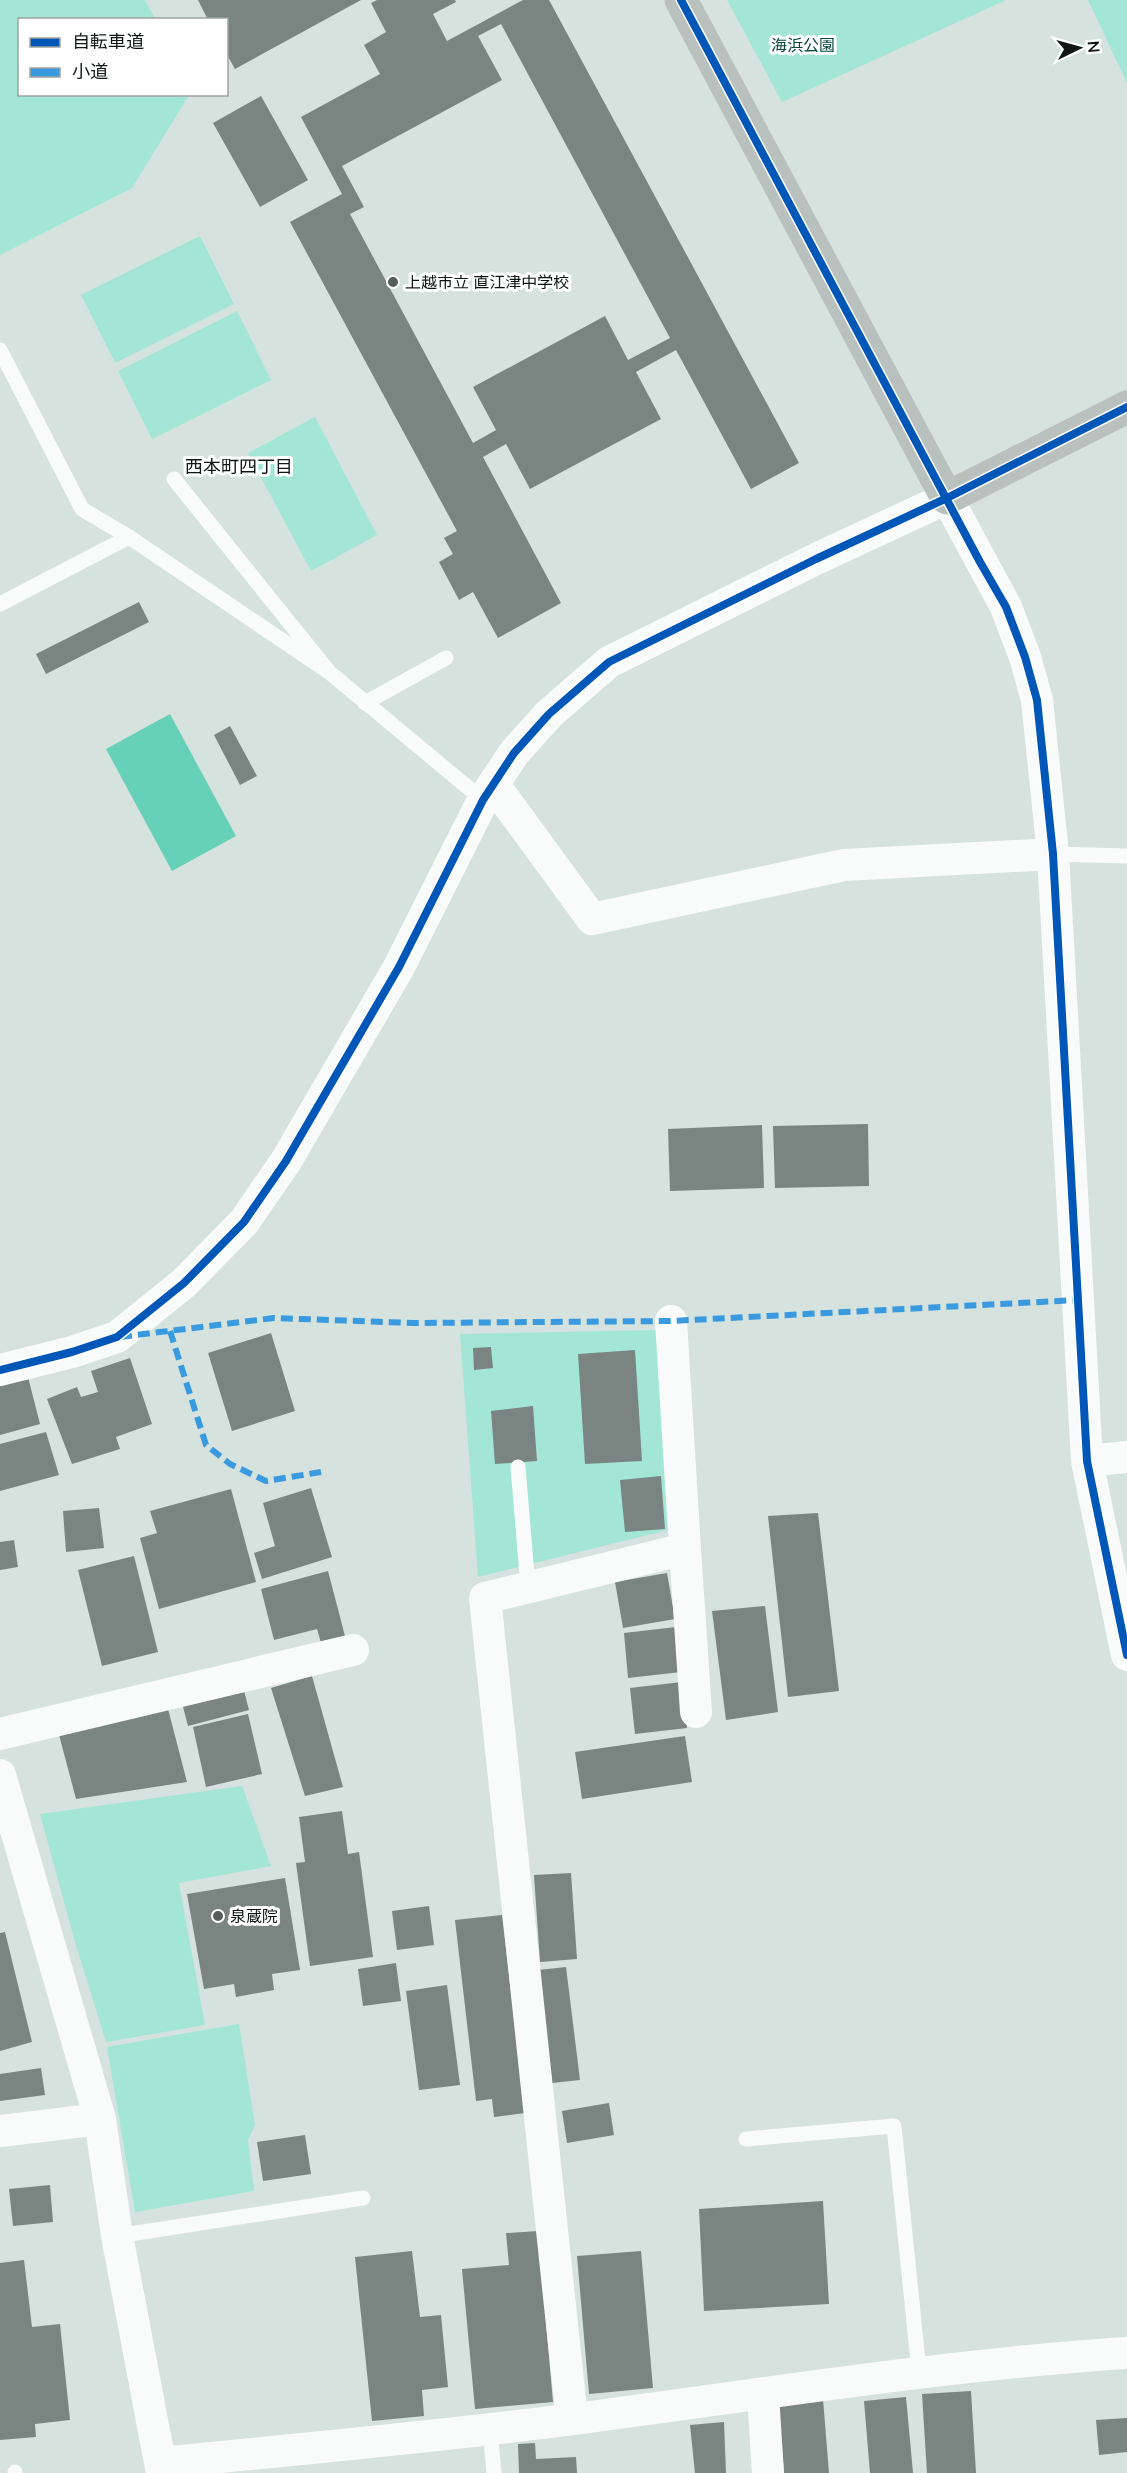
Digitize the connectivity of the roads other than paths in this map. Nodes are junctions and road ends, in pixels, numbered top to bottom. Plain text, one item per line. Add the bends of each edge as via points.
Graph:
1 (681, 0) edge
2 (0, 350) edge
3 (1127, 407) edge
4 (174, 479) dead end
5 (947, 498) junction
6 (129, 537) junction
7 (0, 604) edge
8 (446, 658) dead end
9 (329, 672) junction
10 (364, 703) junction
11 (489, 793) junction
12 (1053, 854) junction
13 (1127, 856) edge
14 (671, 1321) dead end
15 (0, 1370) edge
16 (1127, 1457) edge
17 (1087, 1461) junction
18 (518, 1467) dead end
19 (685, 1549) junction
20 (528, 1587) junction
21 (353, 1650) dead end
22 (1127, 1655) edge
23 (696, 1712) dead end
24 (0, 1734) edge
25 (0, 1775) edge
26 (100, 2119) junction
27 (0, 2131) edge
28 (746, 2139) dead end
29 (363, 2198) dead end
30 (117, 2236) junction
31 (1127, 2353) edge
32 (919, 2372) junction
33 (763, 2394) junction
34 (572, 2419) junction
35 (490, 2429) junction
36 (161, 2468) edge
37 (494, 2473) edge
38 (768, 2473) edge

1 - 5 street
2 - 6 lane via 82,509
3 - 5 street
4 - 9 lane
5 - 11 street via 609,662 549,714 514,753
5 - 12 street via 1006,607 1025,657 1037,700
6 - 7 lane
6 - 9 lane
8 - 10 lane
9 - 10 lane
10 - 11 lane
11 - 12 street via 592,919 844,865
11 - 15 street via 399,967 286,1161 244,1222 184,1283 117,1337
12 - 13 lane
12 - 17 street
14 - 19 street
16 - 17 street
17 - 22 street
18 - 20 lane
19 - 20 street
19 - 23 street
20 - 34 street via 485,1598
21 - 24 street
25 - 26 street
26 - 27 street
26 - 30 street
28 - 32 lane via 894,2126
29 - 30 lane
30 - 36 street
31 - 32 street
32 - 33 street
33 - 34 street
33 - 38 street
34 - 35 street
35 - 36 street
35 - 37 lane

